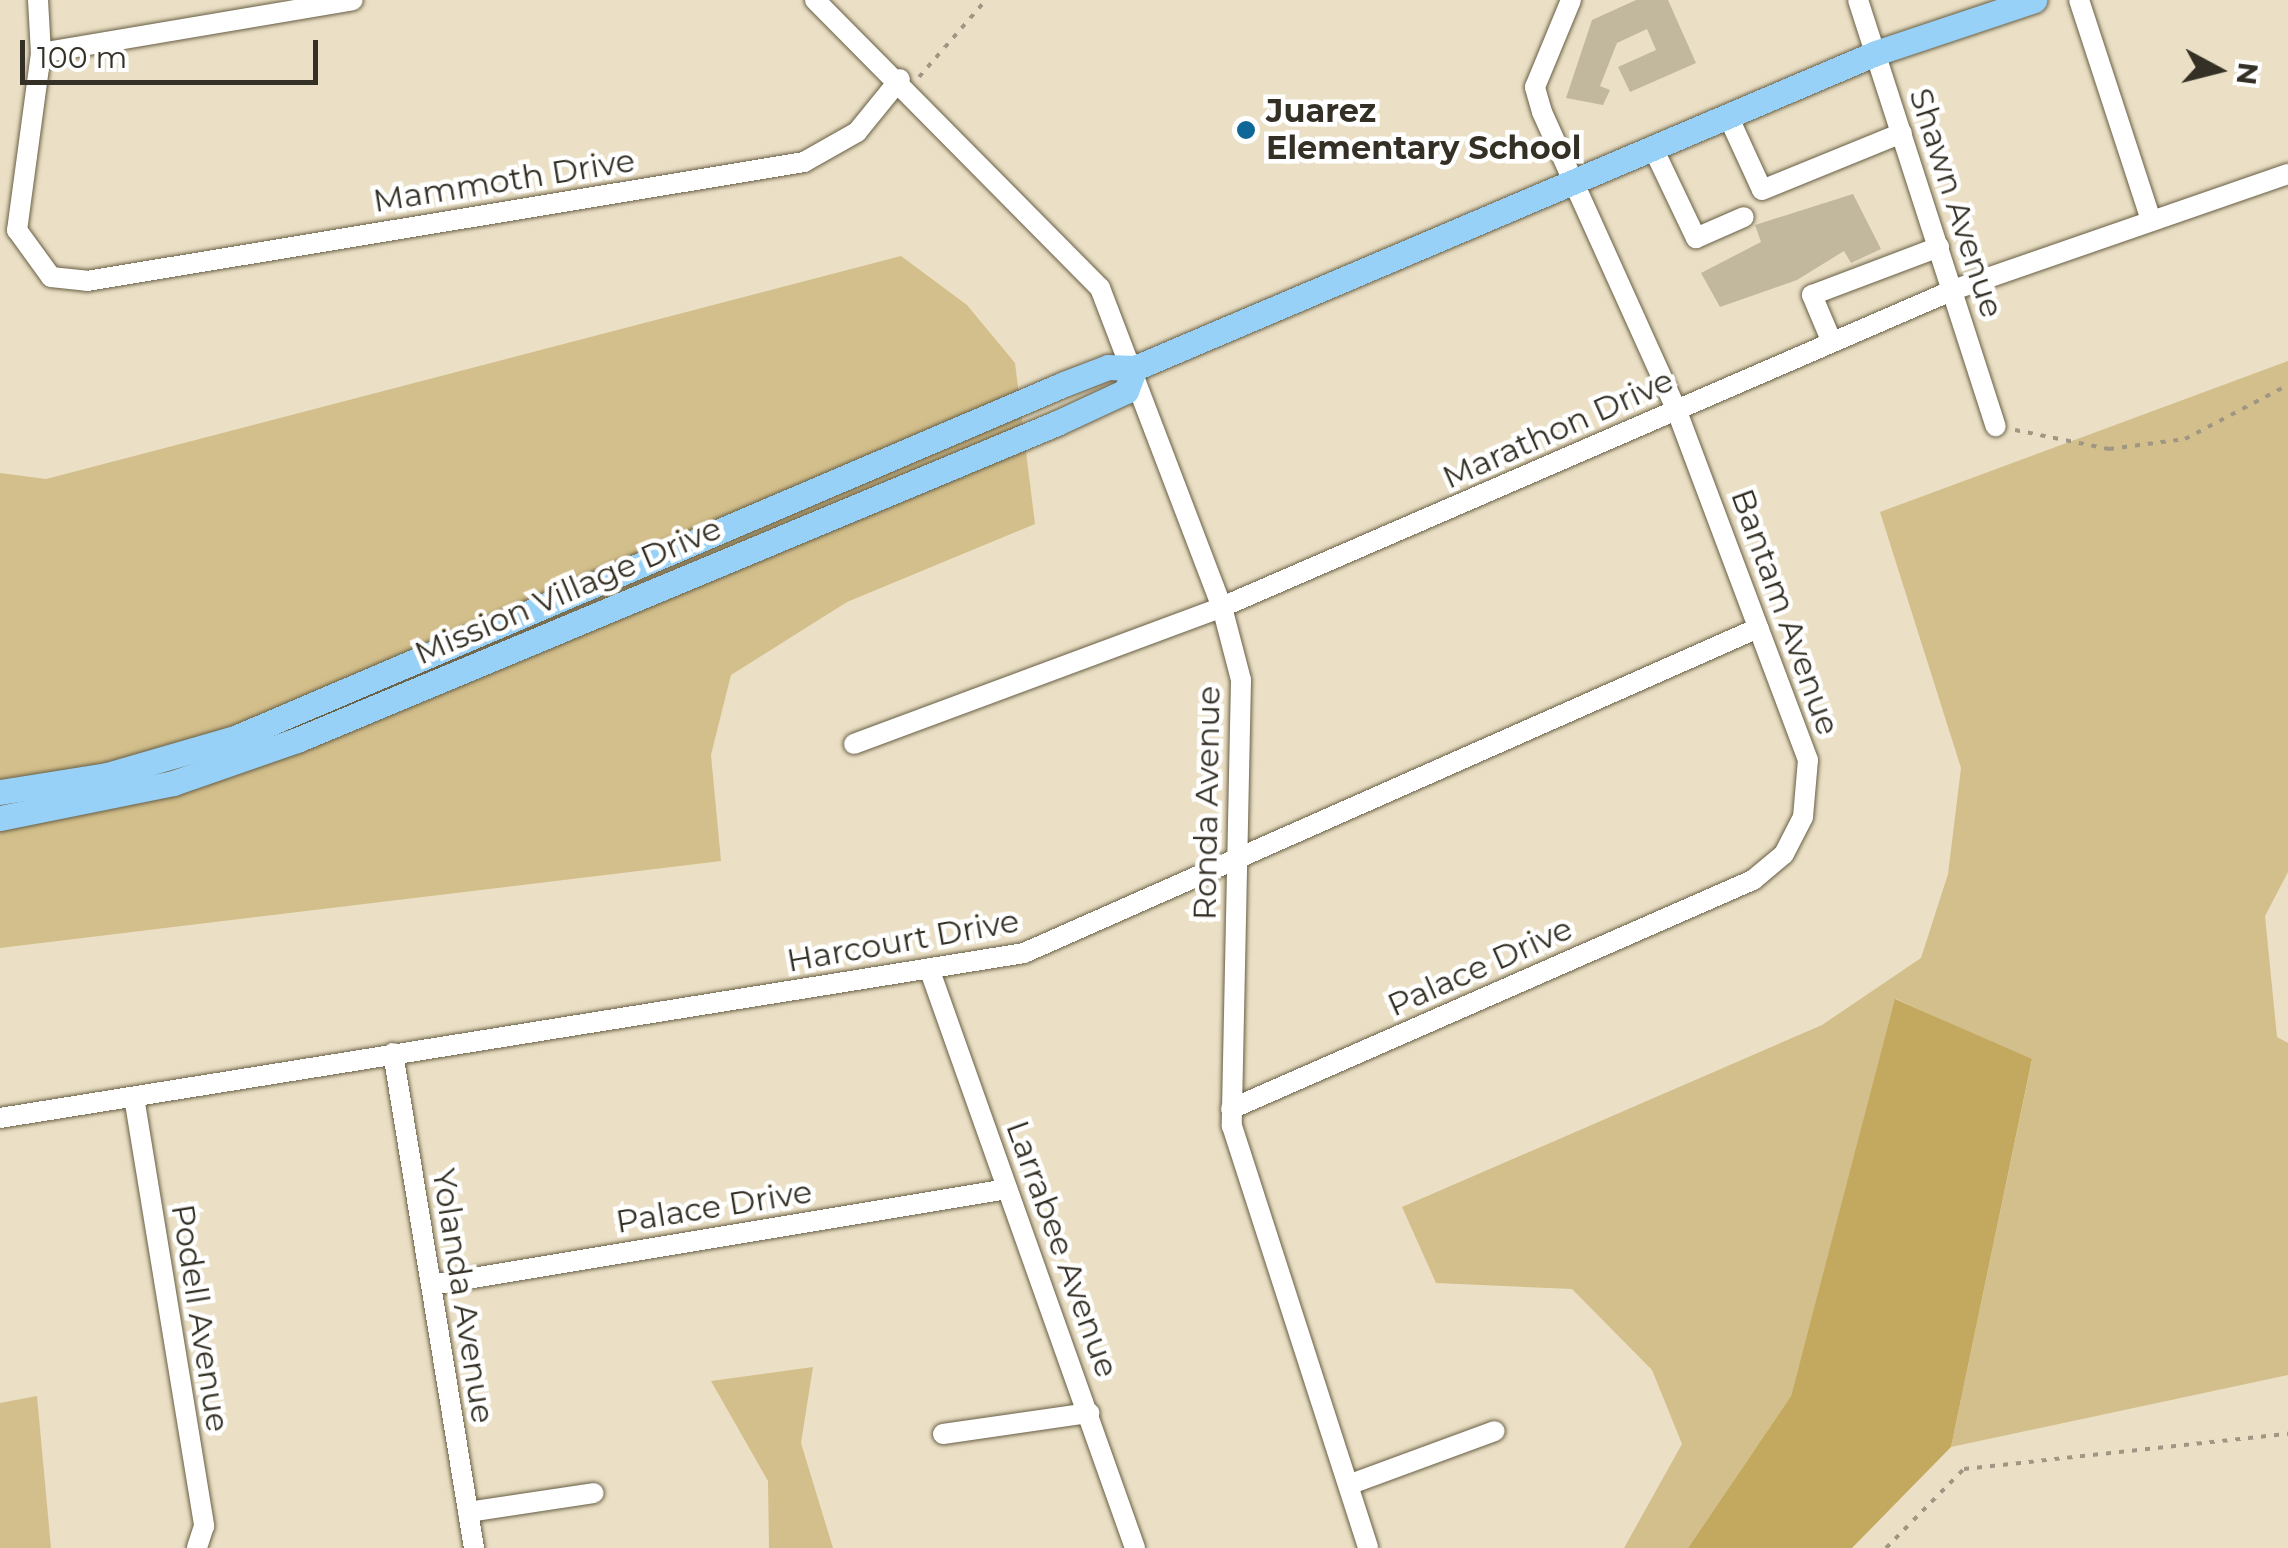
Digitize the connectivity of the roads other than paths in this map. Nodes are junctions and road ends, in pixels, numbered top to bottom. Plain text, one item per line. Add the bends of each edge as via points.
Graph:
1 (38, 0) edge
2 (354, 0) edge
3 (816, 0) edge
4 (1571, 0) edge
5 (1858, 0) edge
6 (2034, 0) edge
7 (2078, 0) edge
8 (41, 53) junction
9 (1876, 53) junction
10 (905, 84) junction
11 (1728, 116) junction
12 (1902, 133) junction
13 (1653, 148) junction
14 (2288, 174) edge
15 (1572, 183) junction
16 (1744, 217) dead end
17 (2150, 217) junction
18 (1939, 247) junction
19 (1953, 290) junction
20 (1831, 340) junction
21 (1135, 368) junction
22 (1676, 410) junction
23 (1996, 426) road end
24 (1222, 607) junction
25 (1758, 628) junction
26 (854, 744) dead end
27 (0, 792) edge
28 (0, 818) edge
29 (1237, 859) junction
30 (1752, 880) joint
31 (930, 972) junction
32 (393, 1054) junction
33 (134, 1096) junction
34 (1231, 1109) junction
35 (0, 1118) edge
36 (1008, 1189) junction
37 (432, 1285) junction
38 (1089, 1413) junction
39 (1495, 1431) dead end
40 (943, 1434) dead end
41 (1352, 1484) junction
42 (594, 1494) dead end
43 (468, 1512) junction
44 (197, 1548) edge
45 (474, 1548) edge
46 (1135, 1548) edge
47 (1368, 1548) edge

1 - 8 street
2 - 8 street
3 - 10 street, Ronda Avenue
4 - 15 street, Bantam Avenue via 1535,87
5 - 9 street, Shawn Avenue
6 - 9 main road, Mission Village Drive
7 - 17 street
8 - 10 street, Mammoth Drive via 20,245 51,277 87,281 804,162 857,132
9 - 11 main road, Mission Village Drive
9 - 12 street, Shawn Avenue
10 - 21 street, Ronda Avenue via 1076,255
11 - 12 street via 1762,190
11 - 13 main road, Mission Village Drive
12 - 18 street, Shawn Avenue
13 - 15 main road, Mission Village Drive
13 - 16 street via 1696,238
14 - 17 street, Marathon Drive
15 - 21 main road, Mission Village Drive
15 - 22 street, Bantam Avenue
17 - 19 street, Marathon Drive
18 - 19 street, Shawn Avenue
18 - 20 street via 1812,295
19 - 20 street, Marathon Drive
19 - 23 street, Shawn Avenue
20 - 22 street, Marathon Drive
21 - 24 street, Ronda Avenue
21 - 27 main road, Mission Village Drive via 1108,366 1064,384 235,738 107,775
21 - 28 main road, Mission Village Drive via 1126,391 1056,424 281,746 173,783
22 - 24 street, Marathon Drive
22 - 25 street, Bantam Avenue
24 - 26 street, Marathon Drive
24 - 29 street, Ronda Avenue via 1241,680
25 - 29 street, Harcourt Drive
25 - 30 street, Bantam Avenue via 1808,760 1804,818 1784,854
29 - 31 street, Harcourt Drive via 1024,953
29 - 34 street, Ronda Avenue
30 - 34 street, Palace Drive
31 - 32 street, Harcourt Drive
31 - 36 street, Larrabee Avenue
32 - 33 street, Harcourt Drive
32 - 37 street, Yolanda Avenue
33 - 35 street, Harcourt Drive
33 - 44 street, Podell Avenue via 204,1526
34 - 41 street, Ronda Avenue
36 - 37 street, Palace Drive
36 - 38 street, Larrabee Avenue
37 - 43 street, Yolanda Avenue
38 - 40 street
38 - 46 street, Larrabee Avenue
39 - 41 street
41 - 47 street, Ronda Avenue
42 - 43 street
43 - 45 street, Yolanda Avenue

